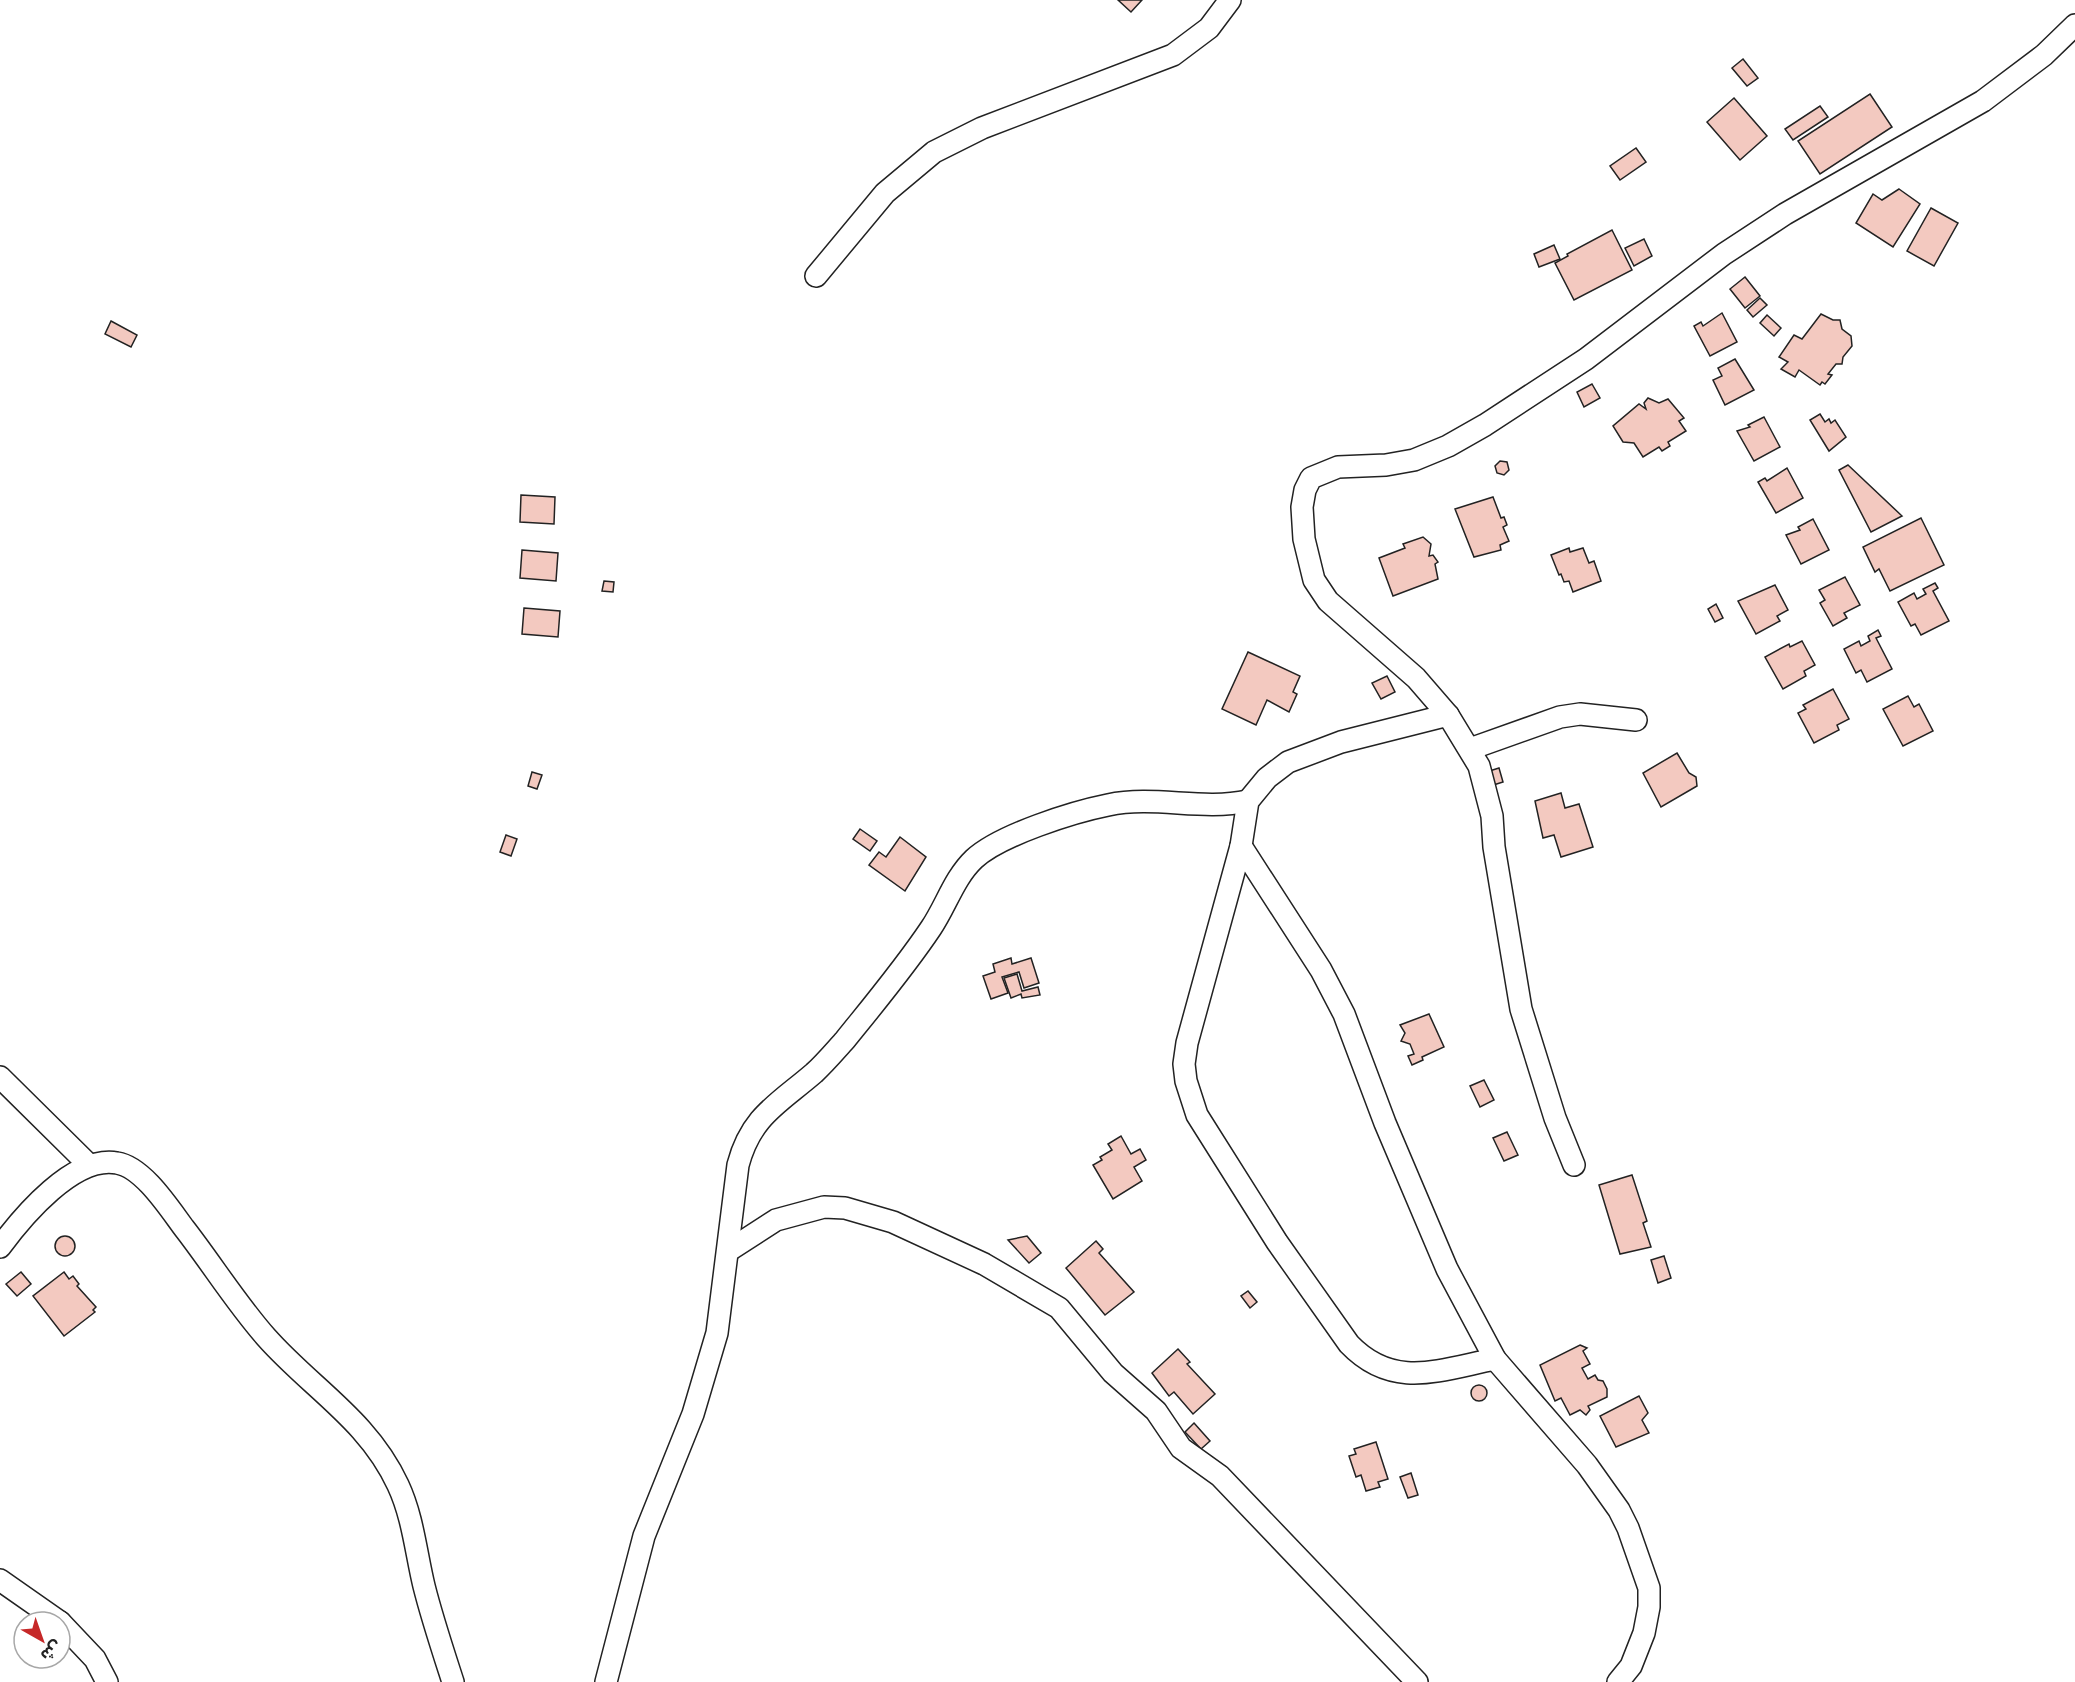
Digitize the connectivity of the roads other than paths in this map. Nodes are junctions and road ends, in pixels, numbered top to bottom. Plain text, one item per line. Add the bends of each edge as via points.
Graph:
1 (1230, 0) edge
2 (2075, 25) edge
3 (816, 276) dead end
4 (1448, 715) junction
5 (1636, 720) dead end
6 (1470, 748) junction
7 (1248, 801) junction
8 (1242, 846) junction
9 (0, 1077) edge
10 (89, 1165) junction
11 (1574, 1165) dead end
12 (0, 1247) edge
13 (728, 1251) junction
14 (1496, 1359) junction
15 (0, 1580) edge
16 (43, 1610) edge
17 (72, 1635) edge
18 (107, 1682) edge
19 (453, 1682) edge
20 (606, 1682) edge
21 (1417, 1682) edge
22 (1618, 1682) edge

1 - 3 street via 1209,28 1173,55 982,128 934,153 885,193
2 - 4 street via 1983,101 1785,214 1724,254 1586,359 1485,425 1414,460 1338,466 1311,478 1302,507 1314,580 1328,601 1391,654
4 - 6 street
4 - 7 street via 1341,742 1288,762 1266,778
5 - 6 street via 1580,714 1560,717
6 - 11 street via 1479,766 1492,816 1521,1009
7 - 8 street
7 - 13 street via 1218,806 1156,801 1107,805 1025,831 974,859 932,928 846,1038 753,1128 738,1165
8 - 14 street via 1316,962 1344,1014 1447,1269
8 - 14 street via 1187,1043 1186,1081 1197,1115 1277,1242 1362,1357 1383,1370 1409,1373
9 - 10 street
10 - 12 street via 42,1198
10 - 19 street via 119,1163 136,1172 169,1207 266,1336 356,1422 376,1449 398,1484 408,1512 424,1588
13 - 20 street via 717,1333 707,1369 644,1536
13 - 21 street via 776,1220 824,1207 845,1208 893,1222 984,1264 1059,1308 1113,1373 1156,1412 1181,1448 1220,1476
14 - 22 street via 1600,1482 1619,1510 1644,1568 1649,1588 1644,1633 1630,1666
15 - 16 street
17 - 18 street via 95,1659

